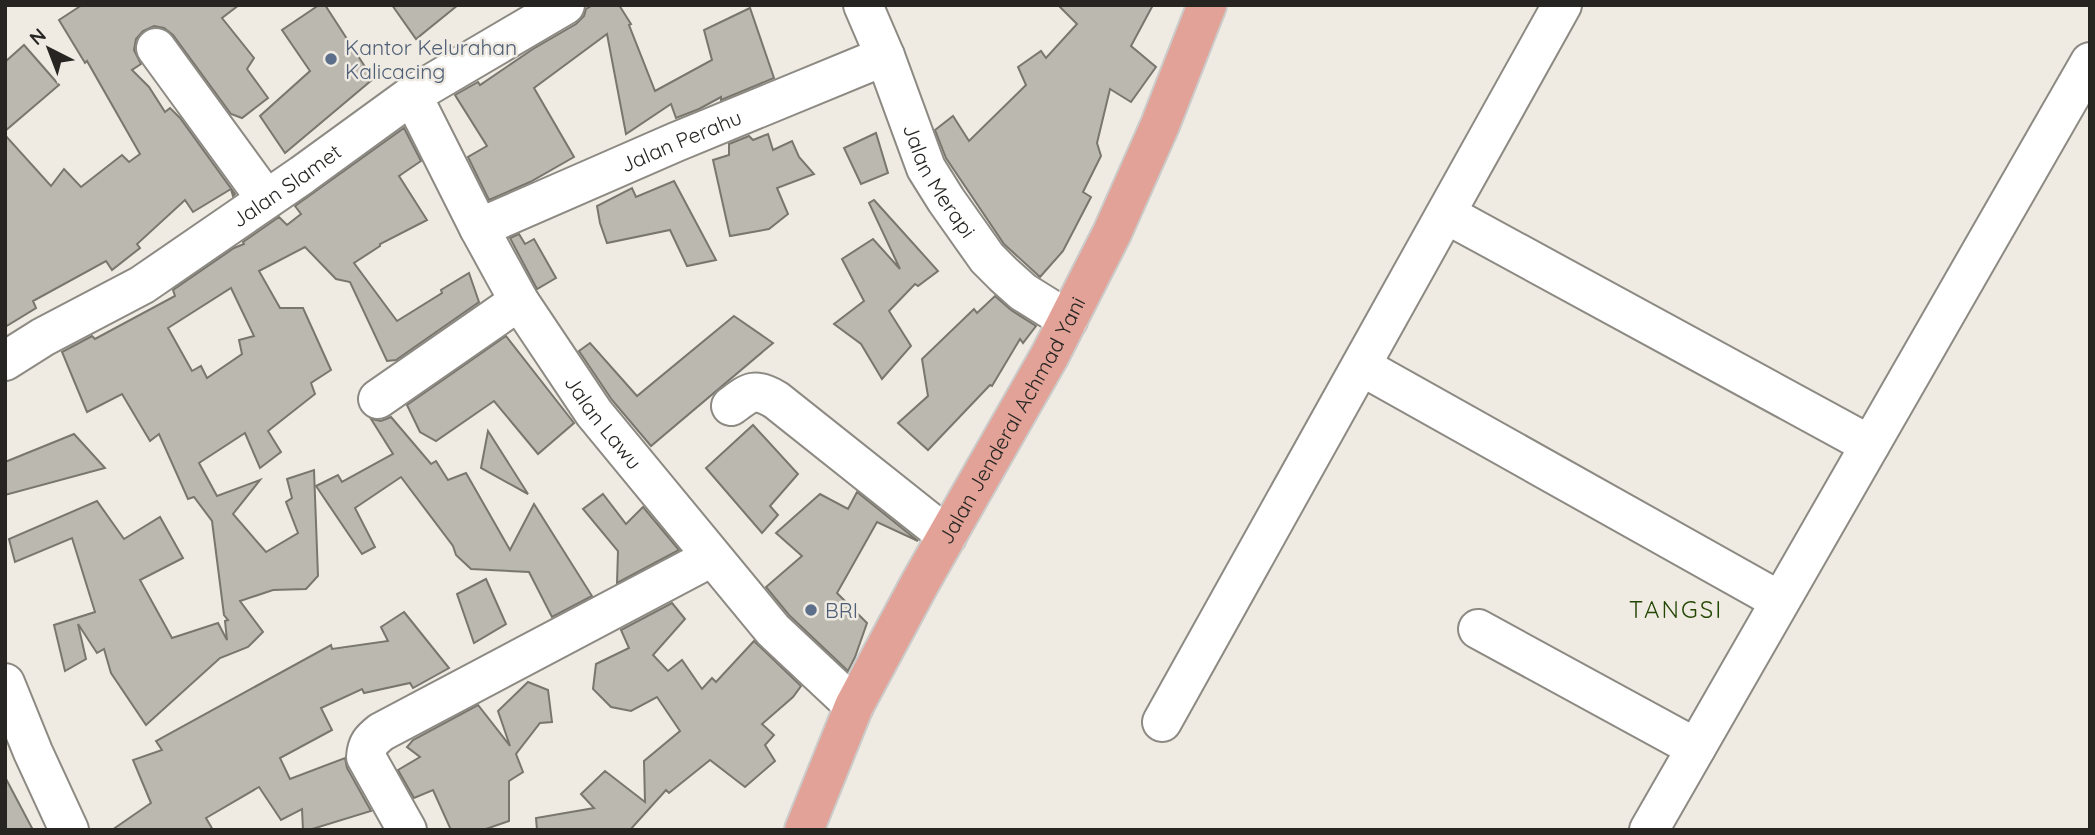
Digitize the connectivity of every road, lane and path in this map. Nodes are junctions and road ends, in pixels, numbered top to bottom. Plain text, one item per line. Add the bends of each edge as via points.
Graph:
1 (565, 5) edge
2 (863, 5) edge
3 (1208, 5) edge
4 (1562, 5) edge
5 (156, 48) dead end
6 (885, 57) junction
7 (2090, 62) edge
8 (412, 95) junction
9 (266, 199) junction
10 (1446, 214) junction
11 (479, 228) junction
12 (519, 301) junction
13 (1068, 320) junction
14 (5, 361) edge
15 (1361, 366) junction
16 (378, 399) dead end
17 (731, 406) dead end
18 (1870, 445) junction
19 (947, 536) junction
20 (712, 557) junction
21 (1780, 601) junction
22 (1478, 629) dead end
23 (5, 683) edge
24 (854, 706) junction
25 (1162, 722) dead end
26 (1696, 748) junction
27 (19, 758) edge
28 (69, 830) edge
29 (407, 830) edge
30 (804, 830) edge
31 (1649, 830) edge

1 - 8 street, Jalan Slamet
2 - 6 street, Jalan Merapi
3 - 13 main road, Jalan Jenderal Achmad Yani via 1160,125
4 - 10 street
5 - 9 street
6 - 11 street, Jalan Perahu
6 - 13 street, Jalan Merapi via 926,168 960,222 1004,275
7 - 18 street
8 - 9 street, Jalan Slamet
8 - 11 street, Jalan Lawu
9 - 14 street, Jalan Slamet via 142,285
10 - 15 street
10 - 18 street
11 - 12 street, Jalan Lawu
12 - 16 street
12 - 20 street, Jalan Lawu via 594,413
13 - 19 main road, Jalan Jenderal Achmad Yani
15 - 21 street
15 - 25 street
17 - 19 street via 754,391 776,400
18 - 21 street
19 - 24 main road, Jalan Jenderal Achmad Yani
20 - 24 street, Jalan Lawu via 774,630
20 - 29 street via 370,740 366,757
21 - 26 street
22 - 26 street
23 - 27 street
24 - 30 main road, Jalan Jenderal Achmad Yani
26 - 31 street
27 - 28 street

